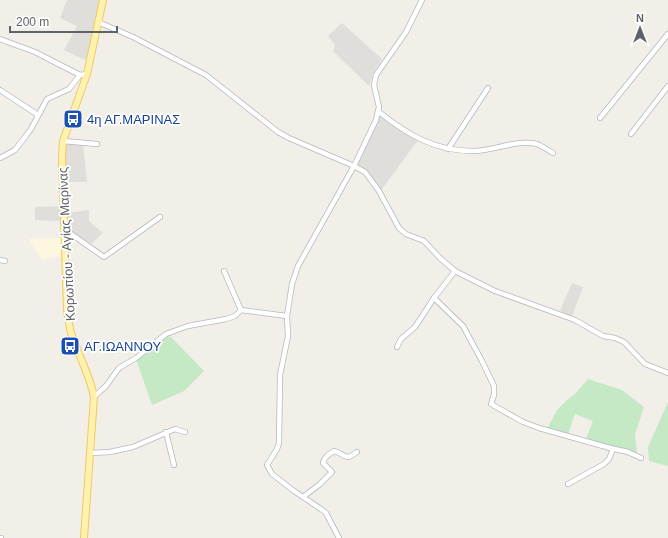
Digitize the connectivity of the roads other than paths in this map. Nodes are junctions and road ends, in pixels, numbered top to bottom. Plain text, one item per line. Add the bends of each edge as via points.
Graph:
1 (103, 0) edge
2 (422, 0) edge
3 (98, 22) junction
4 (668, 34) edge
5 (0, 39) edge
6 (87, 74) junction
7 (80, 75) junction
8 (668, 86) edge
9 (488, 88) dead end
10 (0, 90) edge
11 (378, 112) junction
12 (38, 116) junction
13 (600, 118) dead end
14 (632, 134) dead end
15 (63, 141) junction
16 (97, 144) dead end
17 (448, 149) junction
18 (553, 153) dead end
19 (0, 158) edge
20 (354, 166) junction
21 (160, 217) dead end
22 (64, 229) junction
23 (224, 271) dead end
24 (455, 271) junction
25 (434, 298) junction
26 (241, 310) junction
27 (288, 316) junction
28 (397, 347) dead end
29 (668, 374) edge
30 (94, 397) junction
31 (166, 432) junction
32 (185, 432) dead end
33 (613, 449) junction
34 (357, 452) dead end
35 (91, 453) junction
36 (641, 458) dead end
37 (174, 466) dead end
38 (568, 484) dead end
39 (303, 497) junction
40 (84, 538) edge
41 (340, 538) edge

1 - 3 main road, Κορωπίου - Αγίας Μαρίνας
2 - 11 street via 406,32 376,75 374,85 379,102
3 - 6 main road, Κορωπίου - Αγίας Μαρίνας
3 - 20 street via 206,75 278,132
4 - 13 street
5 - 7 street via 35,52
6 - 7 street
6 - 15 main road, Κορωπίου - Αγίας Μαρίνας
7 - 12 street via 69,89 47,99
8 - 14 street
9 - 17 street
10 - 12 street
11 - 17 street via 429,144
11 - 20 street
12 - 19 street via 15,150
15 - 16 street
15 - 22 main road, Κορωπίου - Αγίας Μαρίνας
17 - 18 street via 473,151 527,143 538,144
20 - 24 street via 365,172 379,191 399,228 406,234 424,241
20 - 27 street via 298,266 292,284
21 - 22 street via 104,257
22 - 30 main road, Κορωπίου - Αγίας Μαρίνας via 69,322
23 - 26 street
24 - 25 street
24 - 29 street via 495,291 574,320 603,336 624,342 645,364
25 - 28 street via 416,327 401,339
25 - 33 street via 468,334 494,386 491,404 534,426
26 - 27 street
26 - 30 street via 235,316 226,319 188,326 166,334 119,368
27 - 39 street via 288,336 280,375 279,443 267,465 272,474
30 - 35 main road, Κορωπίου - Αγίας Μαρίνας
31 - 32 street via 175,429
31 - 35 street via 133,446 110,452
31 - 37 street
33 - 36 street
33 - 38 street via 604,464
34 - 39 street via 349,457 334,451 327,455 323,464 332,472
35 - 40 main road, Κορωπίου - Αγίας Μαρίνας
39 - 41 street via 326,513

